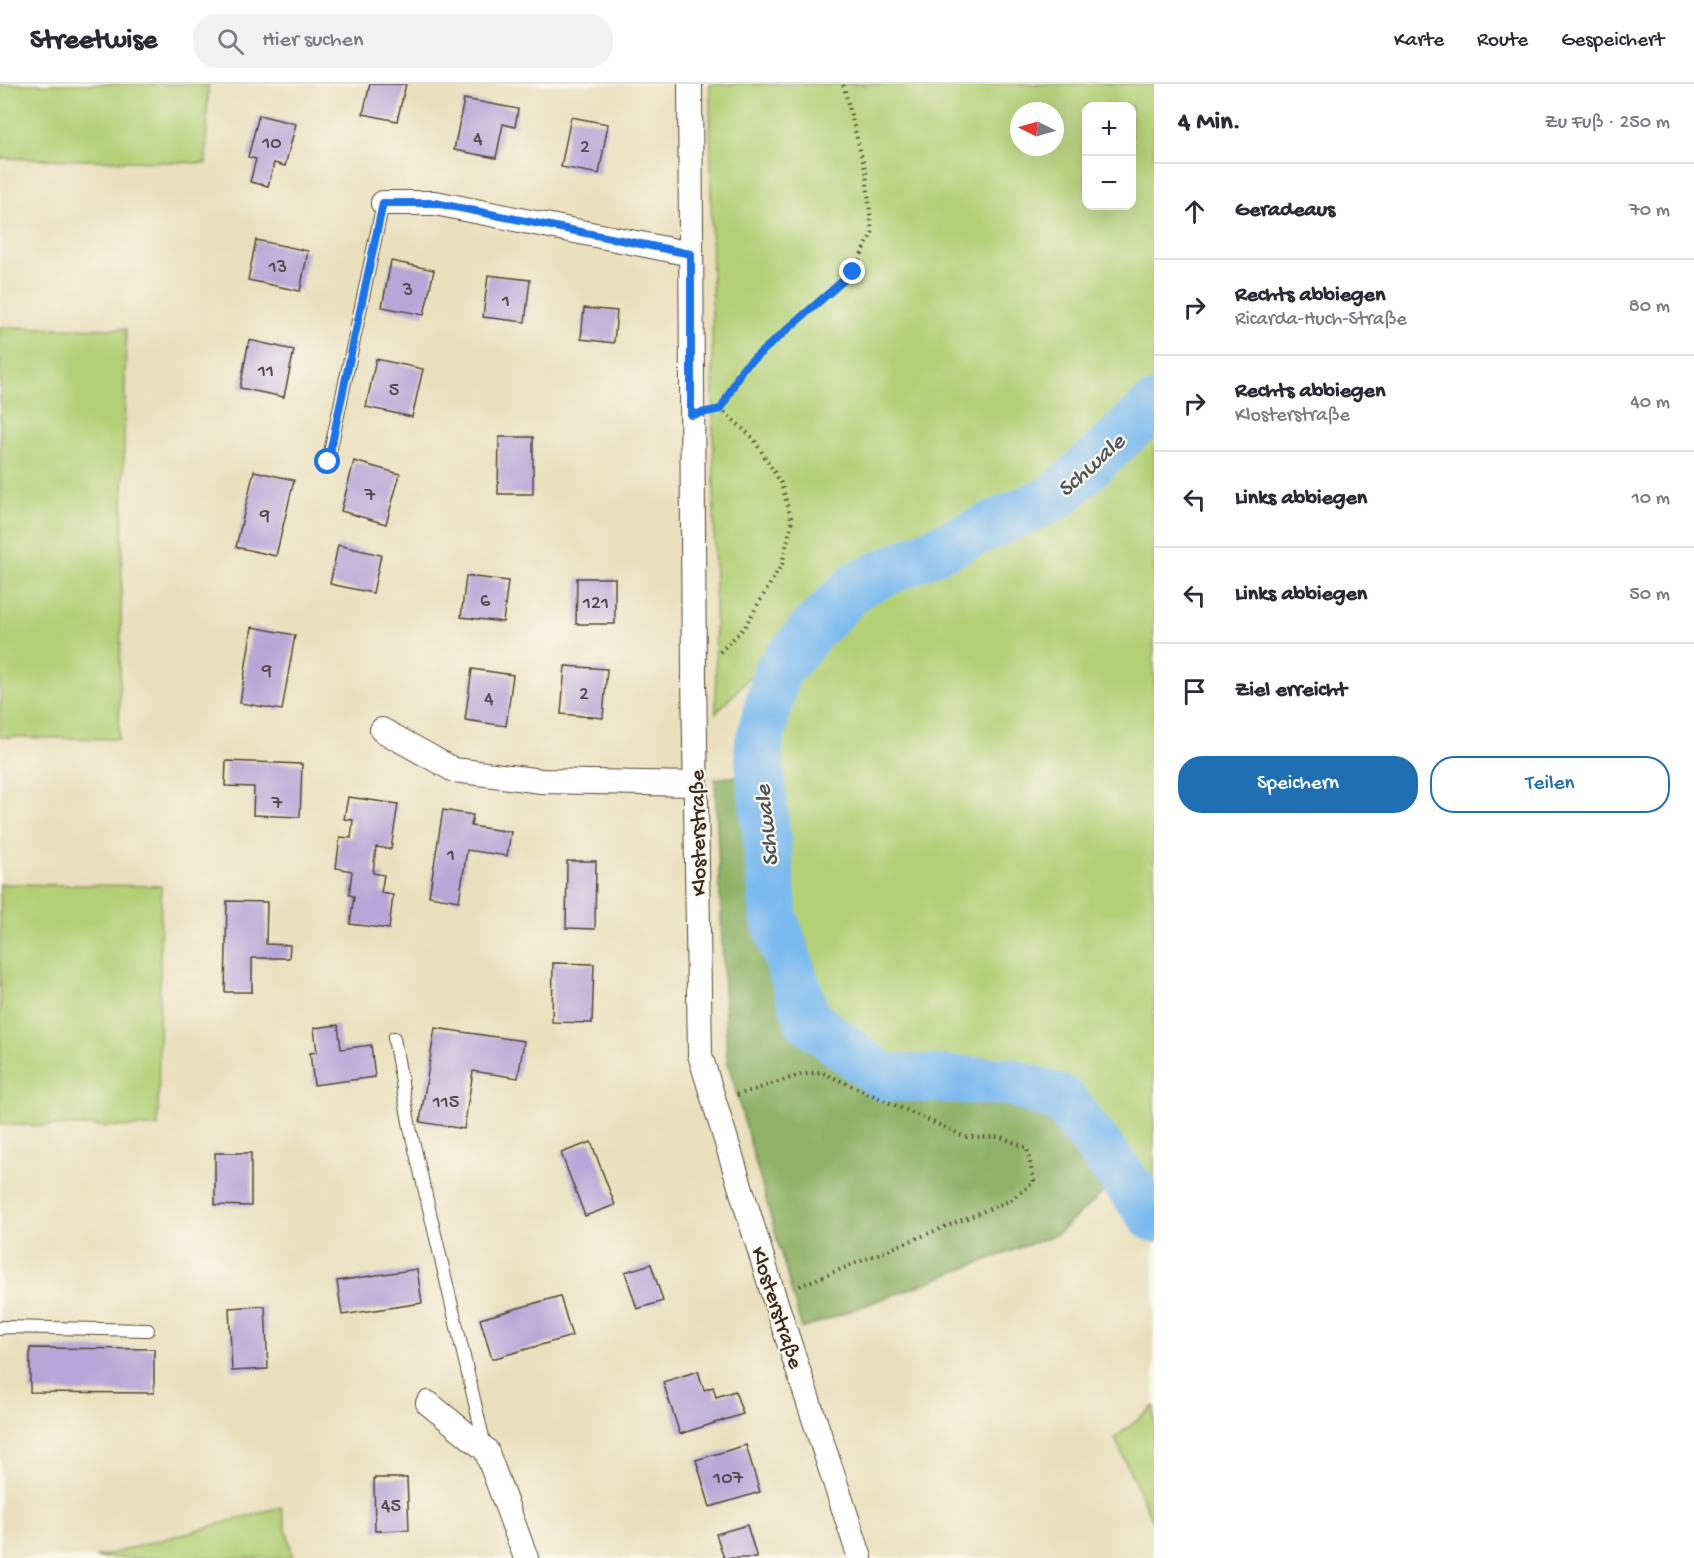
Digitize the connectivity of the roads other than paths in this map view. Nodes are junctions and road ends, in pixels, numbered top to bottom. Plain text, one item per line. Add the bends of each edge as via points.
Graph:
1 (690, 84) edge
2 (383, 203) joint
3 (691, 254) junction
4 (328, 462) dead end
5 (382, 730) dead end
6 (695, 784) junction
7 (394, 1038) dead end
8 (0, 1329) edge
9 (148, 1330) dead end
10 (428, 1403) dead end
11 (486, 1450) junction
12 (526, 1558) edge
13 (860, 1558) edge

1 - 3 street, Klosterstraße
2 - 3 street via 435,203
2 - 4 lane
3 - 6 street, Klosterstraße
5 - 6 street via 454,770 541,781
6 - 13 street, Klosterstraße via 700,1055
7 - 11 lane via 410,1128
8 - 9 lane
10 - 11 street
11 - 12 street

